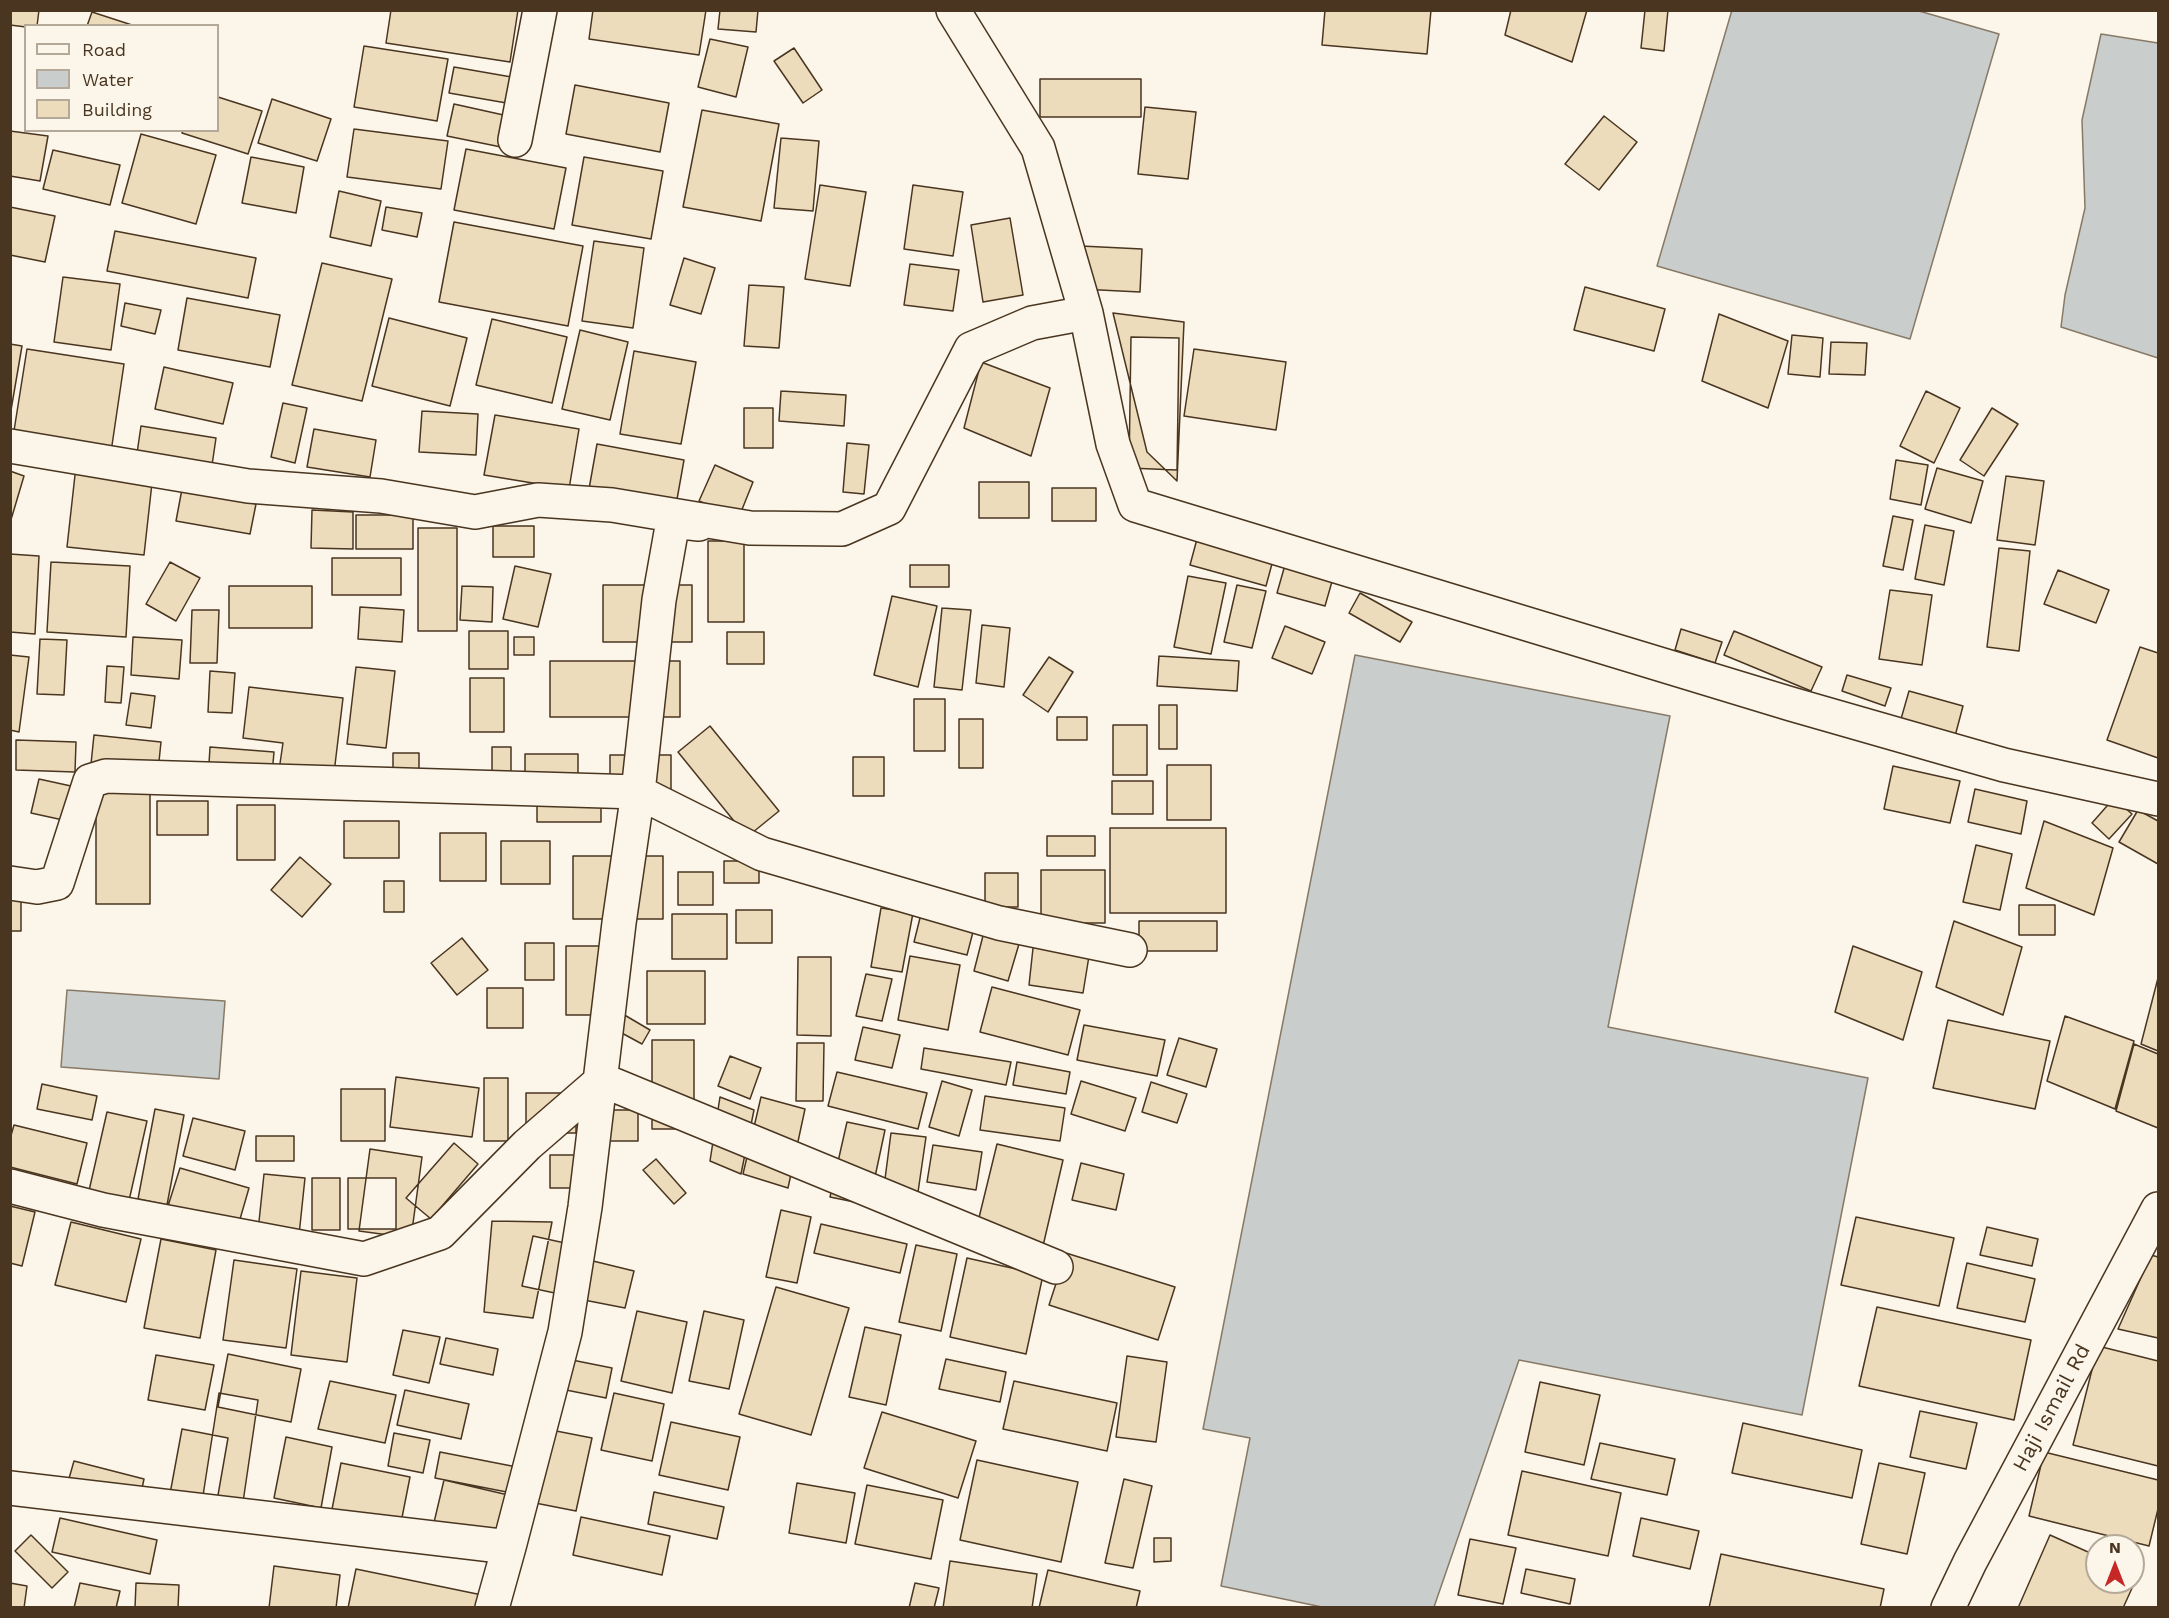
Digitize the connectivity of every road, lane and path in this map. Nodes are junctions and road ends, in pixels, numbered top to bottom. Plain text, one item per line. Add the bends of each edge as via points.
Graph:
1 (540, 10) edge
2 (953, 10) edge
3 (515, 140) dead end
4 (1086, 313) junction
5 (10, 446) edge
6 (750, 528) junction
7 (638, 792) junction
8 (2158, 799) edge
9 (10, 883) edge
10 (1130, 950) dead end
11 (602, 1080) junction
12 (10, 1186) edge
13 (2158, 1209) edge
14 (1056, 1267) dead end
15 (10, 1488) edge
16 (509, 1546) junction
17 (492, 1608) edge
18 (1948, 1608) edge

1 - 3 street
2 - 4 street via 1038,148
4 - 6 street via 1032,323 971,349 889,508 842,530
4 - 8 street via 1113,444 1135,505 1802,708 2004,765
5 - 6 street via 248,486 381,496 474,512 538,500 612,505
6 - 7 street via 673,521 659,600
7 - 9 street via 106,776 90,780 57,883 36,887
7 - 10 street via 762,854 999,923
7 - 11 street
11 - 12 street via 527,1146 440,1233 364,1259 103,1210
11 - 14 street
11 - 16 street via 564,1332
13 - 18 street, Haji Ismail Rd
15 - 16 street
16 - 17 street

